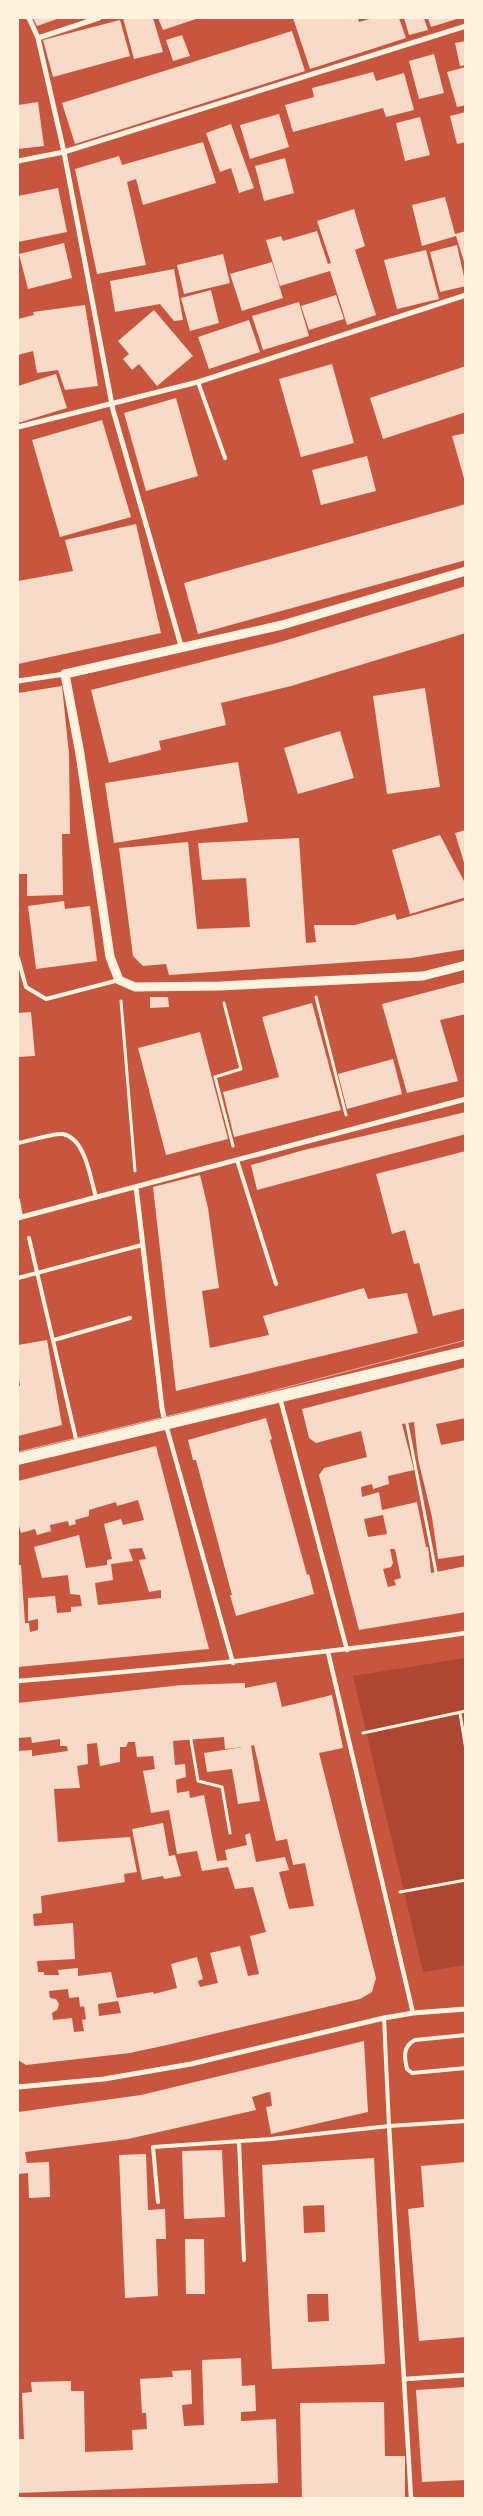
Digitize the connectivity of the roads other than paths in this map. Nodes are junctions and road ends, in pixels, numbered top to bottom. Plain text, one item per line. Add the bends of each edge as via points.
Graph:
1 (28, 18) edge
2 (99, 18) edge
3 (466, 26) edge
4 (38, 38) junction
5 (64, 152) junction
6 (18, 161) edge
7 (466, 295) edge
8 (198, 382) junction
9 (112, 404) junction
10 (18, 427) edge
11 (225, 458) dead end
12 (466, 571) edge
13 (182, 649) junction
14 (65, 674) junction
15 (18, 681) edge
16 (18, 958) edge
17 (466, 966) edge
18 (119, 980) junction
19 (466, 1099) edge
20 (18, 1143) edge
21 (237, 1160) junction
22 (136, 1187) junction
23 (96, 1197) junction
24 (18, 1200) edge
25 (19, 1217) edge
26 (29, 1238) dead end
27 (142, 1245) junction
28 (38, 1273) junction
29 (18, 1278) edge
30 (276, 1284) dead end
31 (130, 1318) dead end
32 (54, 1340) junction
33 (466, 1352) edge
34 (279, 1397) junction
35 (166, 1424) junction
36 (78, 1445) junction
37 (18, 1459) edge
38 (466, 1633) edge
39 (347, 1650) junction
40 (328, 1652) junction
41 (233, 1663) junction
42 (18, 1681) edge
43 (466, 2009) edge
44 (413, 2013) junction
45 (384, 2018) junction
46 (466, 2035) edge
47 (466, 2068) edge
48 (18, 2087) edge
49 (466, 2121) edge
50 (389, 2126) junction
51 (239, 2141) junction
52 (158, 2202) dead end
53 (244, 2260) dead end
54 (466, 2375) edge
55 (406, 2379) junction
56 (411, 2498) edge

1 - 4 street
2 - 4 street
3 - 5 street
4 - 5 street
5 - 6 street
5 - 9 street
7 - 8 street
8 - 9 street
8 - 11 lane
9 - 10 street
9 - 13 street
12 - 13 street via 282,625
13 - 14 street
14 - 15 street
14 - 18 street via 110,957
16 - 18 lane via 26,987 46,999
17 - 18 street via 423,976 220,986 135,987
19 - 21 street
20 - 23 lane via 62,1134 75,1139
21 - 22 street
21 - 30 lane
22 - 23 street
22 - 27 street
23 - 25 street
24 - 25 lane
26 - 28 lane
27 - 28 lane
27 - 35 street
28 - 29 lane
28 - 32 lane
31 - 32 lane
32 - 36 lane
33 - 34 main road
34 - 35 main road
34 - 39 street
35 - 36 main road
35 - 41 street
36 - 37 main road
38 - 39 street
39 - 40 street
40 - 41 street
40 - 44 street
41 - 42 street
43 - 44 street
44 - 45 street
45 - 48 street via 191,2064 104,2079
45 - 50 lane
46 - 47 lane via 414,2040 405,2052 407,2069 412,2072
49 - 50 lane
50 - 51 lane
50 - 55 street
51 - 52 lane via 153,2147
51 - 53 lane
54 - 55 street
55 - 56 street

